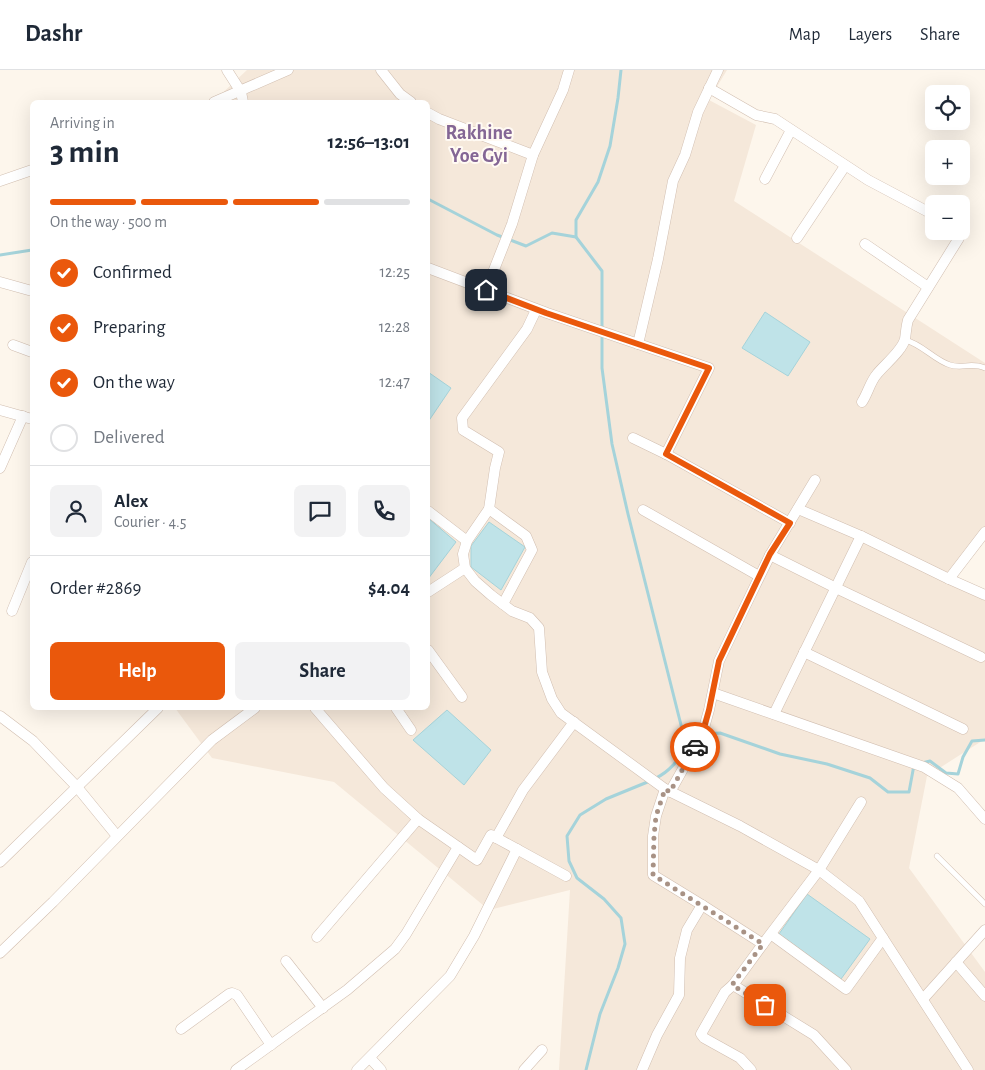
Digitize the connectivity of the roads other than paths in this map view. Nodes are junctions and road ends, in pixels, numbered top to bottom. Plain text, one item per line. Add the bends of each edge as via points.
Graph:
1 (228, 70) edge
2 (288, 70) edge
3 (381, 70) edge
4 (569, 70) edge
5 (718, 70) edge
6 (709, 88) junction
7 (241, 92) junction
8 (219, 100) edge
9 (243, 100) edge
10 (408, 100) edge
11 (430, 114) edge
12 (791, 130) junction
13 (533, 154) junction
14 (845, 166) junction
15 (30, 171) edge
16 (765, 179) dead end
17 (0, 181) edge
18 (925, 210) edge
19 (797, 238) dead end
20 (957, 240) edge
21 (865, 244) dead end
22 (430, 269) edge
23 (0, 282) edge
24 (928, 287) junction
25 (30, 290) edge
26 (486, 290) junction
27 (536, 310) junction
28 (905, 340) junction
29 (638, 344) junction
30 (13, 345) dead end
31 (30, 351) edge
32 (985, 368) edge
33 (862, 402) dead end
34 (0, 410) edge
35 (28, 418) edge
36 (633, 438) dead end
37 (666, 454) junction
38 (0, 468) edge
39 (815, 480) dead end
40 (489, 509) junction
41 (798, 509) junction
42 (643, 510) dead end
43 (430, 513) edge
44 (790, 523) junction
45 (985, 532) edge
46 (861, 536) junction
47 (467, 541) junction
48 (770, 554) junction
49 (30, 567) edge
50 (465, 568) junction
51 (760, 576) junction
52 (949, 579) junction
53 (836, 588) junction
54 (430, 591) edge
55 (985, 595) edge
56 (503, 604) junction
57 (12, 612) dead end
58 (804, 652) junction
59 (430, 653) edge
60 (981, 657) dead end
61 (713, 693) junction
62 (462, 698) dead end
63 (156, 710) edge
64 (252, 710) edge
65 (317, 710) edge
66 (397, 710) edge
67 (774, 714) junction
68 (0, 716) edge
69 (574, 722) junction
70 (963, 729) dead end
71 (411, 730) dead end
72 (77, 787) junction
73 (668, 790) junction
74 (861, 802) dead end
75 (418, 819) junction
76 (985, 819) edge
77 (117, 836) junction
78 (496, 838) junction
79 (458, 846) junction
80 (517, 849) junction
81 (937, 856) dead end
82 (0, 862) edge
83 (819, 870) junction
84 (566, 876) dead end
85 (985, 904) edge
86 (702, 905) junction
87 (985, 930) edge
88 (772, 935) junction
89 (317, 938) dead end
90 (883, 938) junction
91 (763, 944) junction
92 (0, 954) edge
93 (286, 961) dead end
94 (956, 962) junction
95 (732, 985) junction
96 (985, 996) edge
97 (922, 999) junction
98 (323, 1008) junction
99 (181, 1029) dead end
100 (271, 1045) junction
101 (542, 1050) dead end
102 (370, 1058) junction
103 (236, 1070) edge
104 (357, 1070) edge
105 (381, 1070) edge
106 (524, 1070) edge
107 (642, 1070) edge
108 (752, 1070) edge
109 (846, 1070) edge
110 (968, 1070) edge

1 - 7 street
2 - 7 street
3 - 10 street
4 - 13 street
5 - 6 street
6 - 12 street via 756,115 775,120
6 - 29 street via 673,181
7 - 8 street
7 - 9 street
11 - 13 street
12 - 14 street
12 - 16 street
13 - 26 street via 512,224
14 - 18 street
14 - 19 street
15 - 17 street
20 - 24 street
21 - 24 street
22 - 26 street
23 - 25 street
24 - 28 street via 908,320
26 - 27 street
27 - 29 street
27 - 40 street via 527,329 462,418 463,430 499,452
28 - 32 lane via 952,365
28 - 33 street via 874,378
29 - 37 street via 709,368
30 - 31 street
34 - 35 street
35 - 38 street
36 - 37 street
37 - 44 street
39 - 41 street
40 - 47 street
40 - 56 street via 526,536 532,550
41 - 44 street
41 - 46 street
42 - 51 street
43 - 47 street
44 - 48 street
45 - 52 street
46 - 52 street
46 - 53 street
47 - 50 street via 463,554
48 - 51 street
48 - 53 street
49 - 57 street
50 - 54 street
50 - 56 street via 475,581
51 - 61 street via 719,661
52 - 55 street
53 - 58 street
53 - 60 street
56 - 69 street via 530,618 539,628 542,672 552,699 561,713
58 - 67 street
58 - 70 street
59 - 62 street
61 - 67 street
61 - 73 street via 702,735
63 - 72 street
64 - 77 street via 212,740
65 - 75 street via 384,788
66 - 71 street
67 - 76 street via 924,767 958,788
68 - 72 street via 33,741
69 - 73 street
69 - 78 street via 523,790
72 - 77 street
72 - 82 street
73 - 83 street
73 - 86 street via 656,816 653,875
74 - 83 street
75 - 79 street
75 - 89 street
77 - 92 street
78 - 79 street via 491,835 477,860
78 - 80 street
79 - 98 street via 395,949
80 - 84 street
80 - 102 street via 474,936 450,976
81 - 85 lane
83 - 88 street
83 - 90 street via 859,901
86 - 91 street
86 - 107 street via 687,930 680,958 679,995
87 - 94 street
88 - 90 street via 846,989
88 - 91 street
90 - 97 street
91 - 95 street
93 - 98 street
94 - 96 street
94 - 97 street
95 - 108 street via 701,1034 740,1058
95 - 109 street via 814,1034
97 - 110 street
98 - 100 street
99 - 100 street via 232,993 242,1001
100 - 103 street
101 - 106 street
102 - 104 street
102 - 105 street

